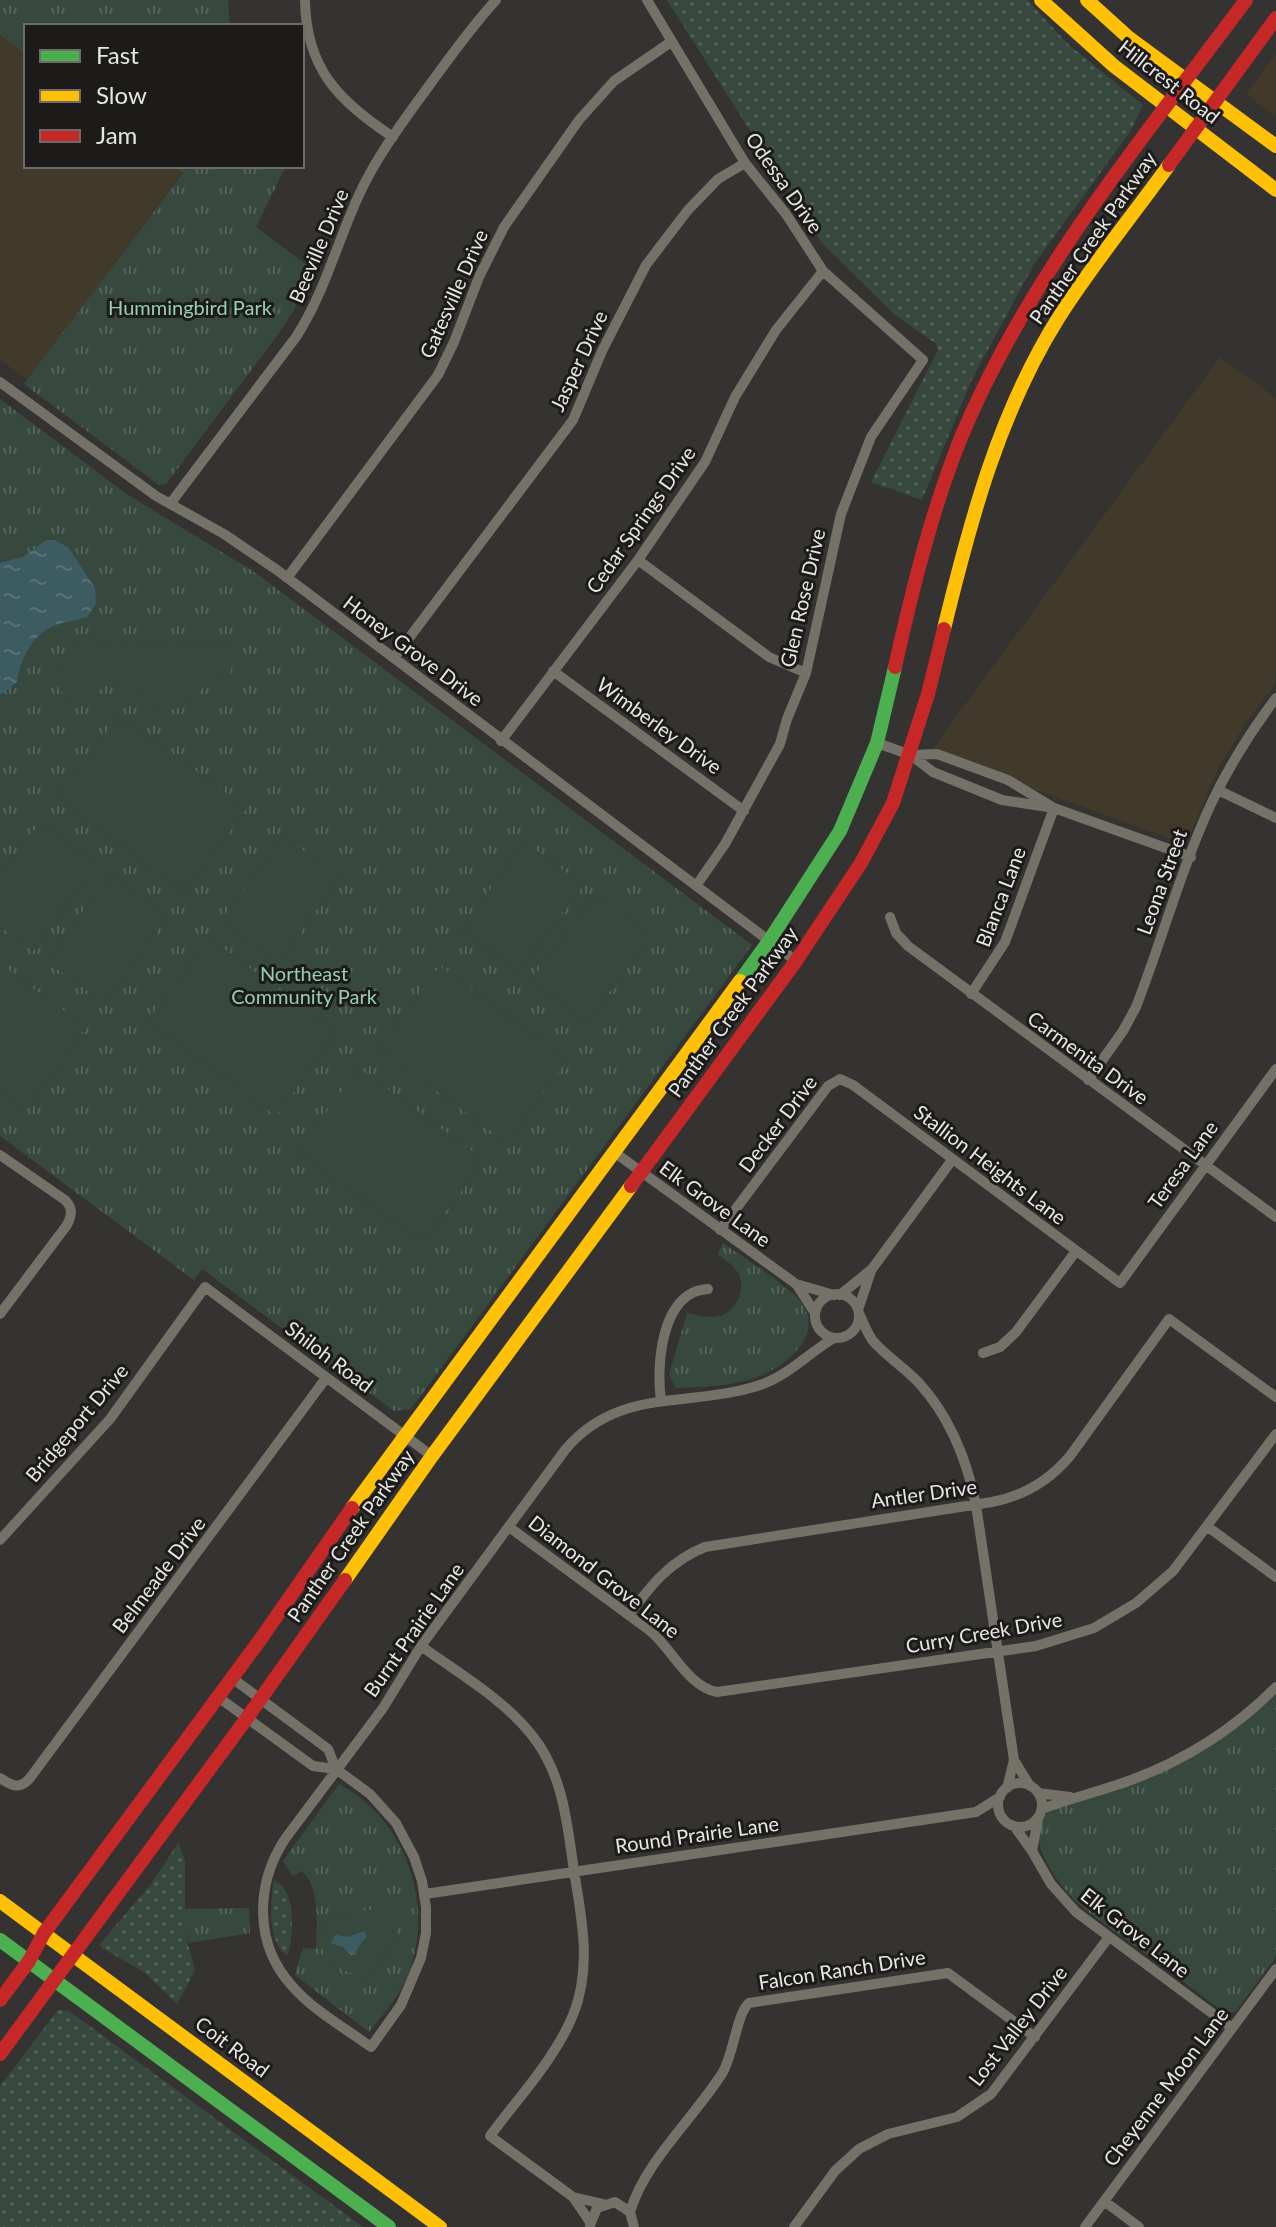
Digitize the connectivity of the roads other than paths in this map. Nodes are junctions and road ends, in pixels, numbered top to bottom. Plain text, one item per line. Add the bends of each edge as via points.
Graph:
1 (305, 0) edge
2 (496, 0) edge
3 (647, 0) edge
4 (1041, 0) edge
5 (1087, 0) edge
6 (1246, 0) edge
7 (1276, 18) edge
8 (671, 42) junction
9 (1186, 80) junction
10 (1215, 101) junction
11 (1167, 106) junction
12 (1196, 127) junction
13 (393, 137) junction
14 (1276, 146) edge
15 (745, 163) junction
16 (1276, 190) edge
17 (823, 271) junction
18 (923, 360) joint
19 (0, 382) edge
20 (170, 504) junction
21 (638, 560) junction
22 (287, 578) junction
23 (394, 658) junction
24 (553, 671) junction
25 (806, 673) junction
26 (1276, 698) edge
27 (501, 741) junction
28 (877, 743) junction
29 (909, 755) junction
30 (1218, 790) junction
31 (1054, 808) junction
32 (744, 811) junction
33 (1276, 818) edge
34 (1191, 857) junction
35 (696, 886) junction
36 (890, 917) dead end
37 (769, 941) junction
38 (796, 961) junction
39 (971, 994) junction
40 (1276, 1069) edge
41 (837, 1080) joint
42 (1088, 1080) junction
43 (614, 1152) junction
44 (0, 1155) edge
45 (952, 1160) junction
46 (1205, 1166) junction
47 (641, 1172) junction
48 (1276, 1217) edge
49 (720, 1230) junction
50 (1076, 1251) junction
51 (872, 1269) junction
52 (1120, 1283) joint
53 (796, 1284) junction
54 (205, 1287) joint
55 (708, 1289) dead end
56 (837, 1295) junction
57 (858, 1312) junction
58 (815, 1313) junction
59 (0, 1314) edge
60 (817, 1326) junction
61 (840, 1337) junction
62 (874, 1342) junction
63 (810, 1352) junction
64 (983, 1353) dead end
65 (326, 1378) junction
66 (1276, 1397) edge
67 (661, 1401) junction
68 (1276, 1434) edge
69 (405, 1436) junction
70 (432, 1456) junction
71 (976, 1505) junction
72 (509, 1527) junction
73 (1208, 1527) junction
74 (0, 1540) edge
75 (1276, 1577) edge
76 (629, 1615) junction
77 (421, 1646) junction
78 (998, 1652) junction
79 (232, 1678) junction
80 (1276, 1687) edge
81 (708, 1690) joint
82 (218, 1697) junction
83 (260, 1698) junction
84 (247, 1718) junction
85 (1014, 1760) junction
86 (336, 1769) junction
87 (0, 1778) edge
88 (1034, 1789) junction
89 (1004, 1793) junction
90 (1072, 1797) junction
91 (976, 1812) junction
92 (1040, 1814) junction
93 (1010, 1824) junction
94 (1032, 1851) junction
95 (575, 1872) junction
96 (425, 1894) junction
97 (0, 1901) edge
98 (44, 1933) junction
99 (1109, 1937) junction
100 (0, 1940) edge
101 (74, 1954) junction
102 (29, 1961) junction
103 (1276, 1969) edge
104 (55, 1980) junction
105 (0, 2000) edge
106 (1232, 2028) junction
107 (1035, 2037) junction
108 (0, 2054) edge
109 (639, 2188) junction
110 (573, 2197) junction
111 (1104, 2201) junction
112 (607, 2203) junction
113 (630, 2212) junction
114 (590, 2224) edge
115 (389, 2227) edge
116 (440, 2227) edge
117 (634, 2227) edge
118 (794, 2227) edge
119 (1085, 2227) edge
120 (1139, 2227) edge

1 - 13 street via 308,36 327,81 353,110
2 - 13 street, Beeville Drive
3 - 8 street, Odessa Drive
4 - 11 main road, Hillcrest Road
5 - 9 main road, Hillcrest Road
6 - 9 main road, Panther Creek Parkway
7 - 10 main road, Panther Creek Parkway
8 - 15 street, Odessa Drive
8 - 22 street, Gatesville Drive via 614,81 579,120 504,227 438,375
9 - 10 main road, Hillcrest Road
9 - 11 main road, Panther Creek Parkway
10 - 12 main road, Panther Creek Parkway
10 - 14 main road, Hillcrest Road
11 - 12 main road, Hillcrest Road
11 - 28 main road, Panther Creek Parkway via 1061,250 974,412 917,577
12 - 16 main road, Hillcrest Road
12 - 29 main road, Panther Creek Parkway via 1058,318 1012,407 972,515
13 - 20 street, Beeville Drive via 358,197 305,324
15 - 17 street, Odessa Drive
15 - 23 street, Jasper Drive via 718,179 646,265 573,420
17 - 18 street, Odessa Drive
17 - 21 street, Cedar Springs Drive via 776,330 735,397 705,462
18 - 25 street, Glen Rose Drive via 871,437 846,501
19 - 20 street, Honey Grove Drive
20 - 22 street, Honey Grove Drive
21 - 24 street, Cedar Springs Drive
21 - 25 street via 769,657
22 - 23 street, Honey Grove Drive
23 - 27 street, Honey Grove Drive
24 - 27 street, Cedar Springs Drive
24 - 32 street, Wimberley Drive
25 - 32 street, Glen Rose Drive via 780,744
26 - 30 street, Leona Street
27 - 35 street, Honey Grove Drive
28 - 29 street
28 - 37 main road, Panther Creek Parkway via 840,831
29 - 31 street via 933,772 1002,800
29 - 31 street via 937,754 1008,780
29 - 38 main road, Panther Creek Parkway via 893,803 861,863
30 - 33 street
30 - 34 street, Leona Street
31 - 34 street
31 - 39 street, Blanca Lane via 1005,942
32 - 35 street, Glen Rose Drive
34 - 42 street, Leona Street via 1136,1007
35 - 37 street, Honey Grove Drive
36 - 39 street, Carmenita Drive via 908,946
37 - 38 street, Honey Grove Drive
37 - 43 main road, Panther Creek Parkway
38 - 47 main road, Panther Creek Parkway
39 - 42 street, Carmenita Drive
40 - 46 street, Teresa Lane
41 - 45 street, Stallion Heights Lane via 849,1082
41 - 49 street, Decker Drive
42 - 46 street, Carmenita Drive
43 - 47 street, Elk Grove Lane
43 - 69 main road, Panther Creek Parkway
44 - 59 street via 71,1208 67,1225
45 - 50 street, Stallion Heights Lane
45 - 51 street
46 - 48 street, Carmenita Drive
46 - 52 street, Teresa Lane
47 - 49 street, Elk Grove Lane
47 - 70 main road, Panther Creek Parkway
49 - 53 street, Elk Grove Lane
50 - 52 street, Stallion Heights Lane
50 - 64 street via 1016,1332 1000,1347
51 - 56 street
51 - 57 street
53 - 56 street, Elk Grove Lane
53 - 58 street, Elk Grove Lane
54 - 65 street, Shiloh Road
54 - 74 street, Bridgeport Drive via 110,1419
55 - 67 street via 697,1289 669,1322 659,1355
56 - 57 street via 850,1299
56 - 58 street via 821,1301
57 - 61 street via 856,1327
57 - 62 street
58 - 60 street
60 - 61 street via 824,1334
60 - 63 street
61 - 62 street
61 - 63 street, Burnt Prairie Lane
62 - 71 street via 940,1411 963,1456
63 - 67 street, Burnt Prairie Lane via 763,1384
65 - 69 street, Shiloh Road
65 - 87 street, Belmeade Drive via 30,1778 16,1787
66 - 71 street, Antler Drive via 1169,1319 1056,1472 1023,1494
67 - 72 street, Burnt Prairie Lane via 620,1410 581,1433
68 - 73 street, Curry Creek Drive
69 - 70 street, Shiloh Road
69 - 79 main road, Panther Creek Parkway
70 - 83 main road, Panther Creek Parkway
71 - 76 street, Antler Drive via 705,1547 662,1574
71 - 78 street
72 - 76 street, Diamond Grove Lane
72 - 77 street, Burnt Prairie Lane
73 - 75 street
73 - 78 street, Curry Creek Drive via 1167,1577 1123,1612 1063,1639
76 - 81 street, Diamond Grove Lane via 659,1637
77 - 86 street, Burnt Prairie Lane
77 - 95 street via 512,1714 540,1746 563,1797
78 - 81 street, Curry Creek Drive
78 - 85 street
79 - 82 main road, Panther Creek Parkway
79 - 83 street
80 - 90 street via 1189,1753 1132,1780
82 - 84 street
82 - 98 main road, Panther Creek Parkway
83 - 84 main road, Panther Creek Parkway
83 - 86 street via 328,1749
84 - 86 street via 313,1766
84 - 101 main road, Panther Creek Parkway
85 - 88 street
85 - 89 street
86 - 96 street via 370,1794 396,1823
86 - 96 street, Burnt Prairie Lane via 273,1858 263,1891 264,1926 274,1958 293,1987 371,2047 418,1970 426,1933
88 - 89 street via 1017,1784
88 - 90 street
88 - 92 street
89 - 91 street, Round Prairie Lane
89 - 93 street via 999,1809
90 - 92 street
91 - 93 street, Round Prairie Lane
91 - 95 street, Round Prairie Lane
92 - 93 street via 1027,1826
92 - 94 street
93 - 94 street, Elk Grove Lane
94 - 99 street, Elk Grove Lane via 1058,1894
95 - 96 street, Round Prairie Lane
95 - 110 street via 585,1951 577,2004 560,2040 490,2136
97 - 98 main road, Coit Road
98 - 101 main road, Coit Road
98 - 102 main road, Panther Creek Parkway
99 - 106 street, Elk Grove Lane
99 - 107 street, Lost Valley Drive
100 - 102 main road
101 - 104 main road, Panther Creek Parkway
101 - 116 main road, Coit Road
102 - 104 main road
102 - 105 main road, Panther Creek Parkway
103 - 106 street, Cheyenne Moon Lane
104 - 108 main road, Panther Creek Parkway
104 - 115 main road
106 - 111 street, Cheyenne Moon Lane
107 - 109 street, Falcon Ranch Drive via 948,1973 754,2002 744,2007 726,2066
107 - 118 street, Lost Valley Drive via 997,2087 967,2112 888,2134 850,2155
109 - 112 street
109 - 113 street
110 - 112 street
110 - 114 street
111 - 119 street, Cheyenne Moon Lane
111 - 120 street
112 - 113 street
112 - 114 street via 595,2211
113 - 117 street

